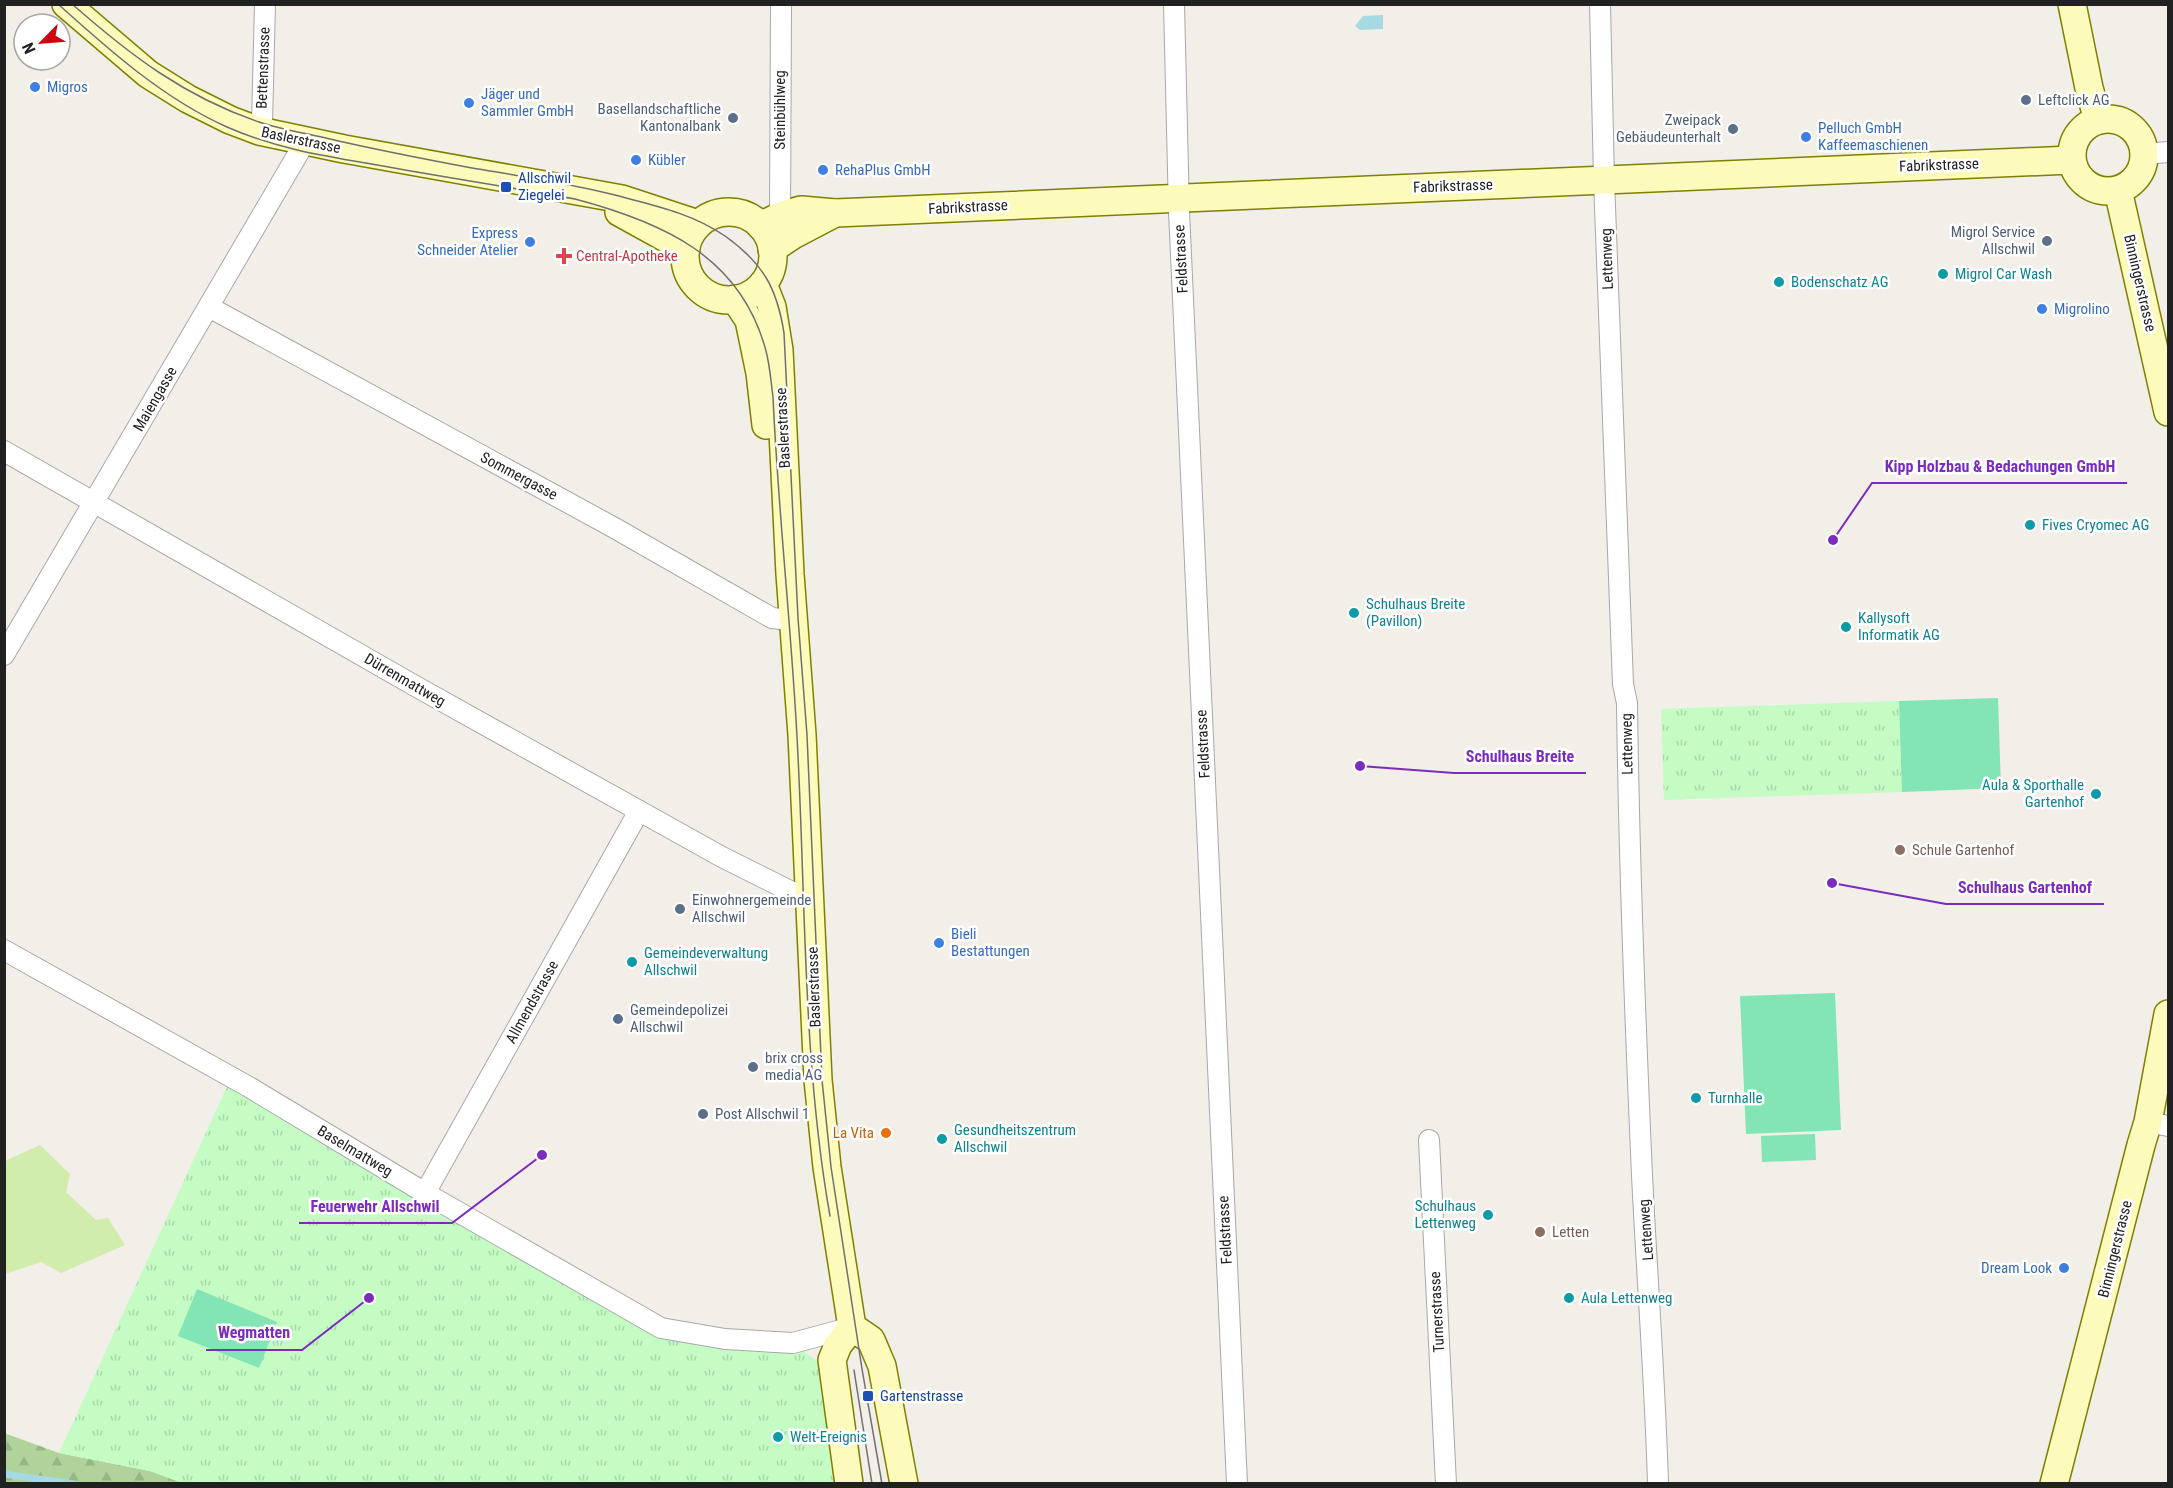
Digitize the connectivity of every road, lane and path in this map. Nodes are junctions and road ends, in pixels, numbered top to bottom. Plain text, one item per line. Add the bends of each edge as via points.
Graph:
1 (66, 4) edge
2 (265, 4) edge
3 (781, 4) edge
4 (1174, 4) edge
5 (1600, 4) edge
6 (2073, 4) edge
7 (2098, 120) junction
8 (259, 131) junction
9 (305, 142) junction
10 (2156, 153) edge
11 (2072, 160) junction
12 (1604, 180) junction
13 (2118, 190) junction
14 (572, 191) junction
15 (1178, 197) junction
16 (698, 224) junction
17 (771, 231) junction
18 (686, 249) junction
19 (763, 284) junction
20 (735, 299) junction
21 (209, 307) junction
22 (2169, 412) edge
23 (4, 451) edge
24 (95, 501) junction
25 (790, 574) junction
26 (4, 655) edge
27 (639, 811) junction
28 (810, 901) junction
29 (4, 951) edge
30 (2169, 1014) edge
31 (2158, 1124) edge
32 (1429, 1140) dead end
33 (425, 1193) junction
34 (852, 1327) junction
35 (849, 1484) edge
36 (904, 1484) edge
37 (1237, 1484) edge
38 (1446, 1484) edge
39 (1658, 1484) edge
40 (2054, 1484) edge

1 - 8 main road, Baslerstrasse via 148,74 188,99
2 - 8 street, Bettenstrasse
3 - 17 street, Steinbühlweg
4 - 15 street, Feldstrasse
5 - 12 street, Lettenweg
6 - 7 main road
7 - 10 main road via 2120,121 2129,126
7 - 11 main road via 2088,124 2074,140
8 - 9 main road, Baslerstrasse
9 - 14 main road, Baslerstrasse
9 - 21 street, Maiengasse
10 - 13 main road via 2129,185
11 - 12 main road, Fabrikstrasse
11 - 13 main road via 2083,182 2106,192
12 - 15 main road, Fabrikstrasse
12 - 39 street, Lettenweg via 1623,684 1627,703 1642,1176
13 - 22 main road, Binningerstrasse
14 - 16 main road, Baslerstrasse via 622,199
14 - 18 main road, Baslerstrasse
15 - 17 main road, Fabrikstrasse via 835,213 793,235
15 - 37 street, Feldstrasse
16 - 17 main road via 720,213 735,212
16 - 18 main road
17 - 19 main road via 770,270
18 - 20 main road via 688,272 702,290 712,296
19 - 20 main road
19 - 25 main road, Baslerstrasse via 772,307 779,350
20 - 25 main road, Baslerstrasse via 748,320 760,373 778,519
21 - 24 street, Maiengasse
21 - 25 street, Sommergasse via 601,520 772,618 789,620
23 - 24 street, Dürrenmattweg
24 - 26 street, Maiengasse
24 - 27 street, Dürrenmattweg
25 - 28 main road, Baslerstrasse
27 - 28 street, Dürrenmattweg
27 - 33 street, Allmendstrasse
28 - 34 main road, Baslerstrasse via 819,1090
29 - 33 street, Baselmattweg via 249,1087
30 - 31 main road, Binningerstrasse
31 - 40 main road, Binningerstrasse via 2141,1145
32 - 38 street, Turnerstrasse
33 - 34 street, Baselmattweg via 661,1328 725,1339 793,1343
34 - 35 main road via 832,1360
34 - 36 main road via 871,1340 882,1366

